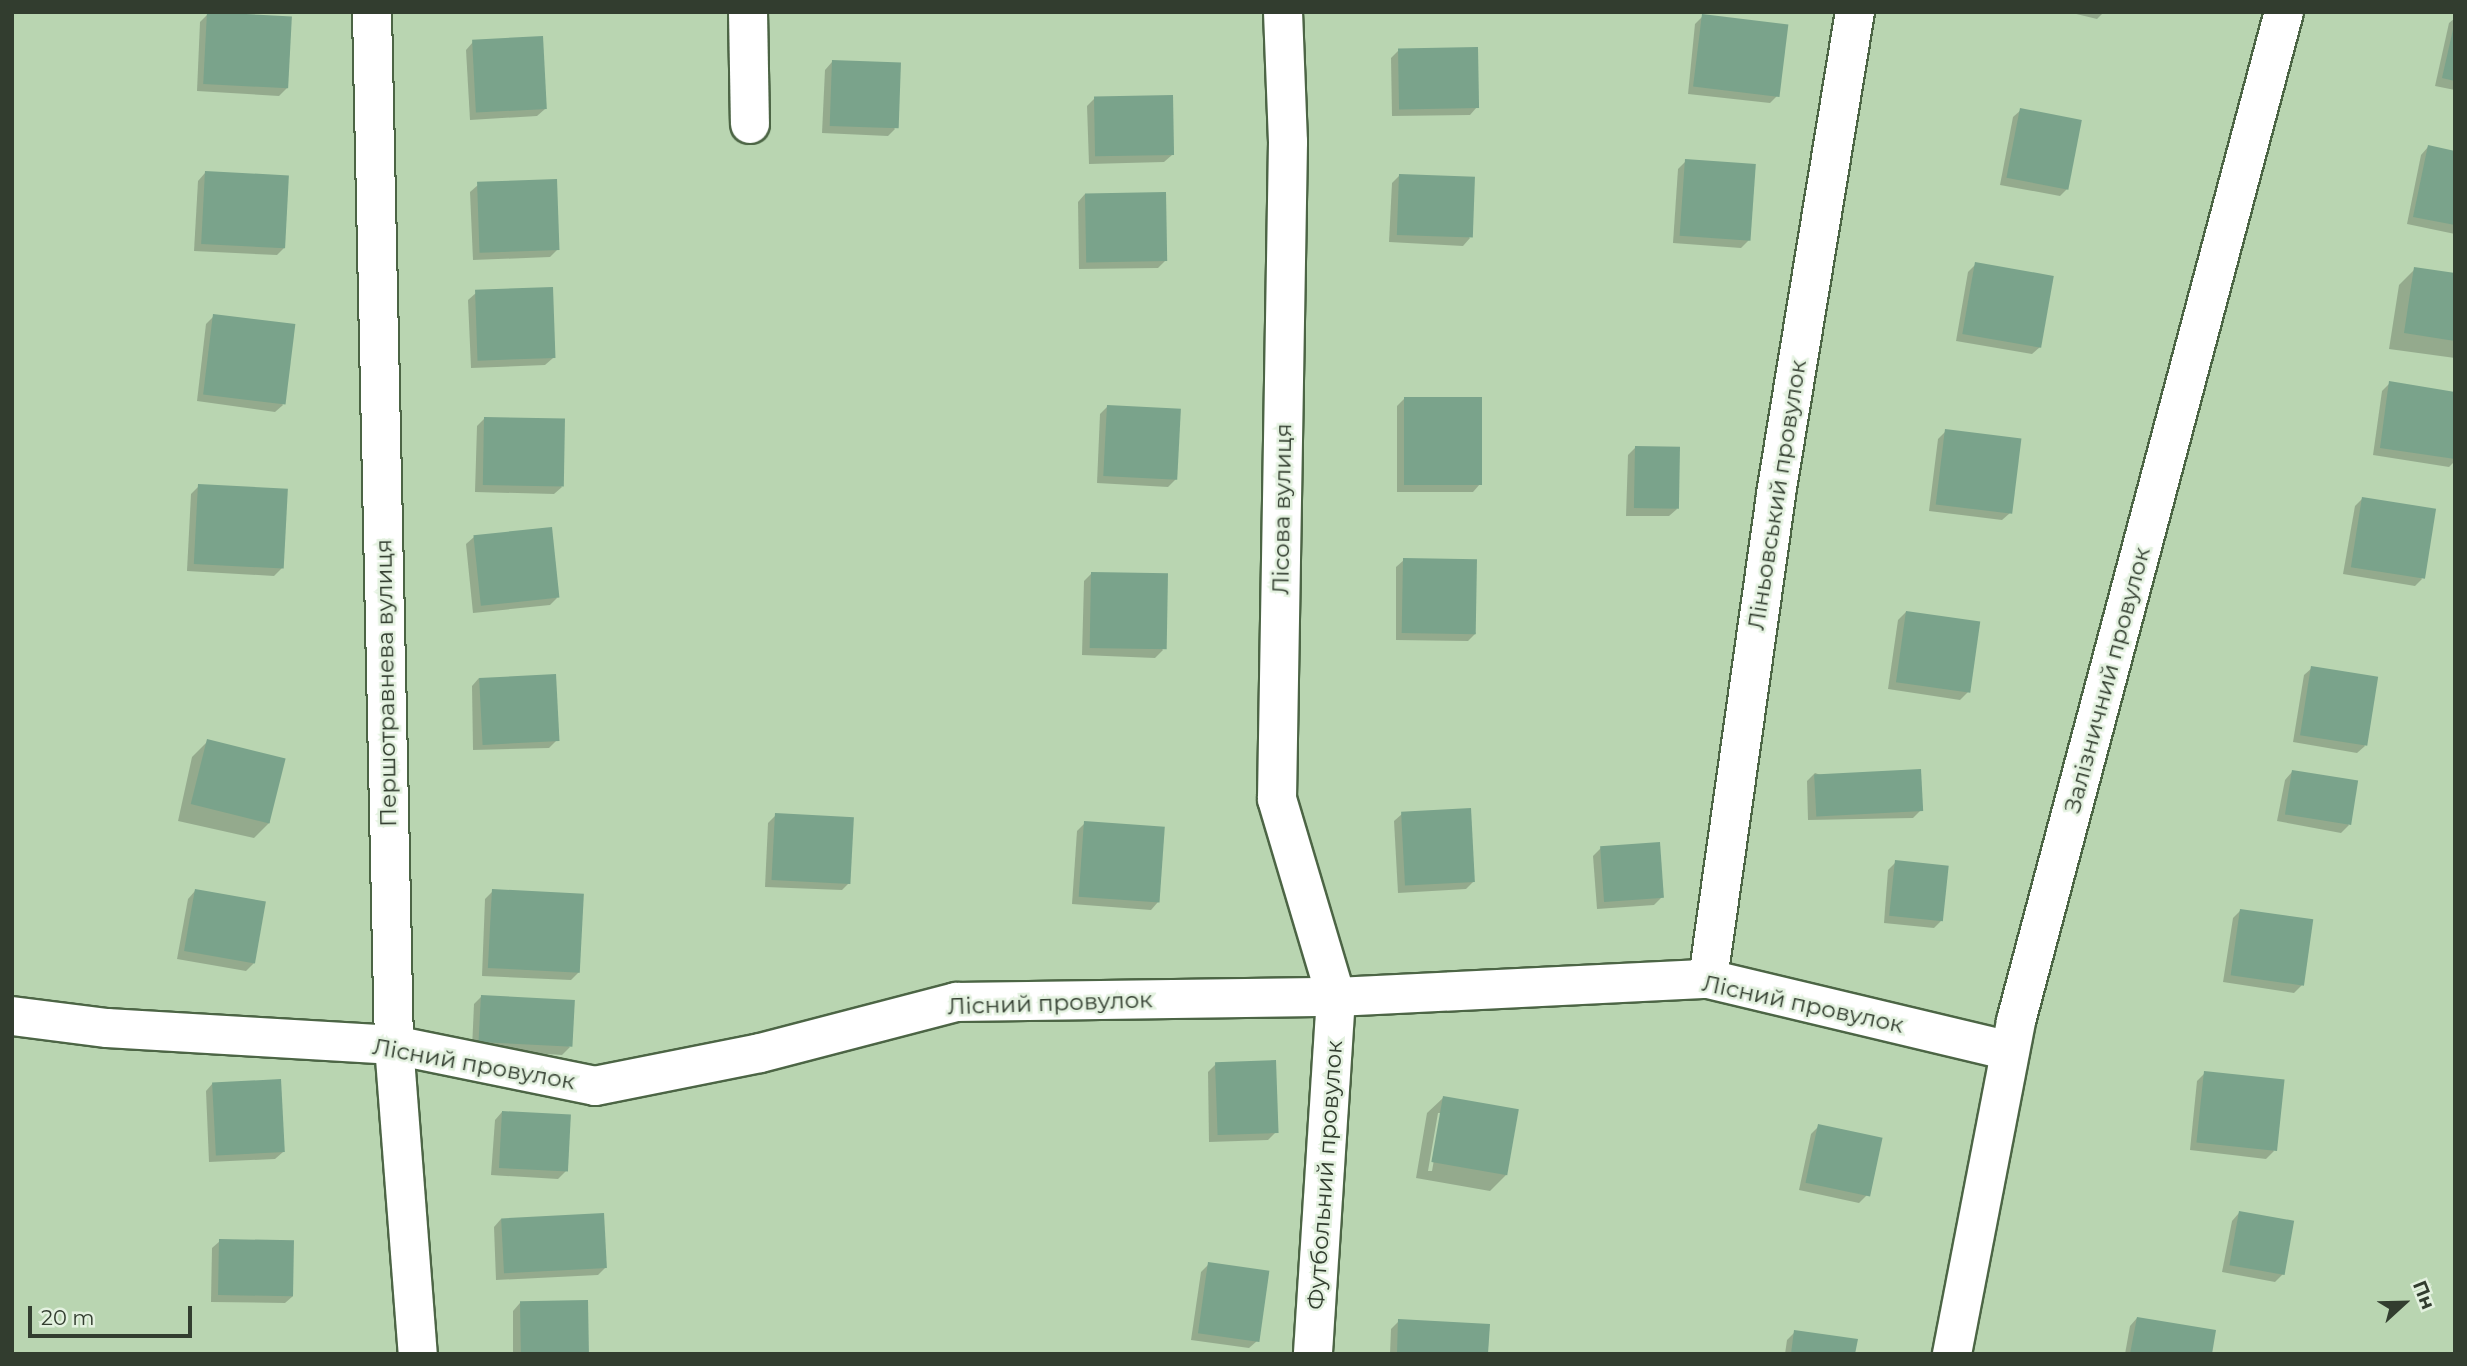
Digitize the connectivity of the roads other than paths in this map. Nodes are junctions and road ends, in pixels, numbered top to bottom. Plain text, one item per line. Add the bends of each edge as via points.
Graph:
1 (372, 12) edge
2 (748, 12) edge
3 (1283, 12) edge
4 (1854, 12) edge
5 (2284, 12) edge
6 (750, 124) dead end
7 (1708, 979) junction
8 (1336, 997) junction
9 (12, 1016) edge
10 (394, 1045) junction
11 (2010, 1051) junction
12 (418, 1354) edge
13 (1313, 1354) edge
14 (1952, 1354) edge

1 - 10 street, Першотравнева вулиця
2 - 6 street
3 - 8 street, Лісова вулиця via 1288,142 1277,799
4 - 7 street, Ліньовський провулок via 1776,494
5 - 11 street, Залізничний провулок
7 - 8 street, Лісний провулок
7 - 11 street, Лісний провулок
8 - 10 street, Лісний провулок via 956,1002 760,1054 595,1086
8 - 13 street, Футбольний провулок
9 - 10 street, Лісний провулок via 107,1028
10 - 12 street, Першотравнева вулиця
11 - 14 street, Залізничний провулок

